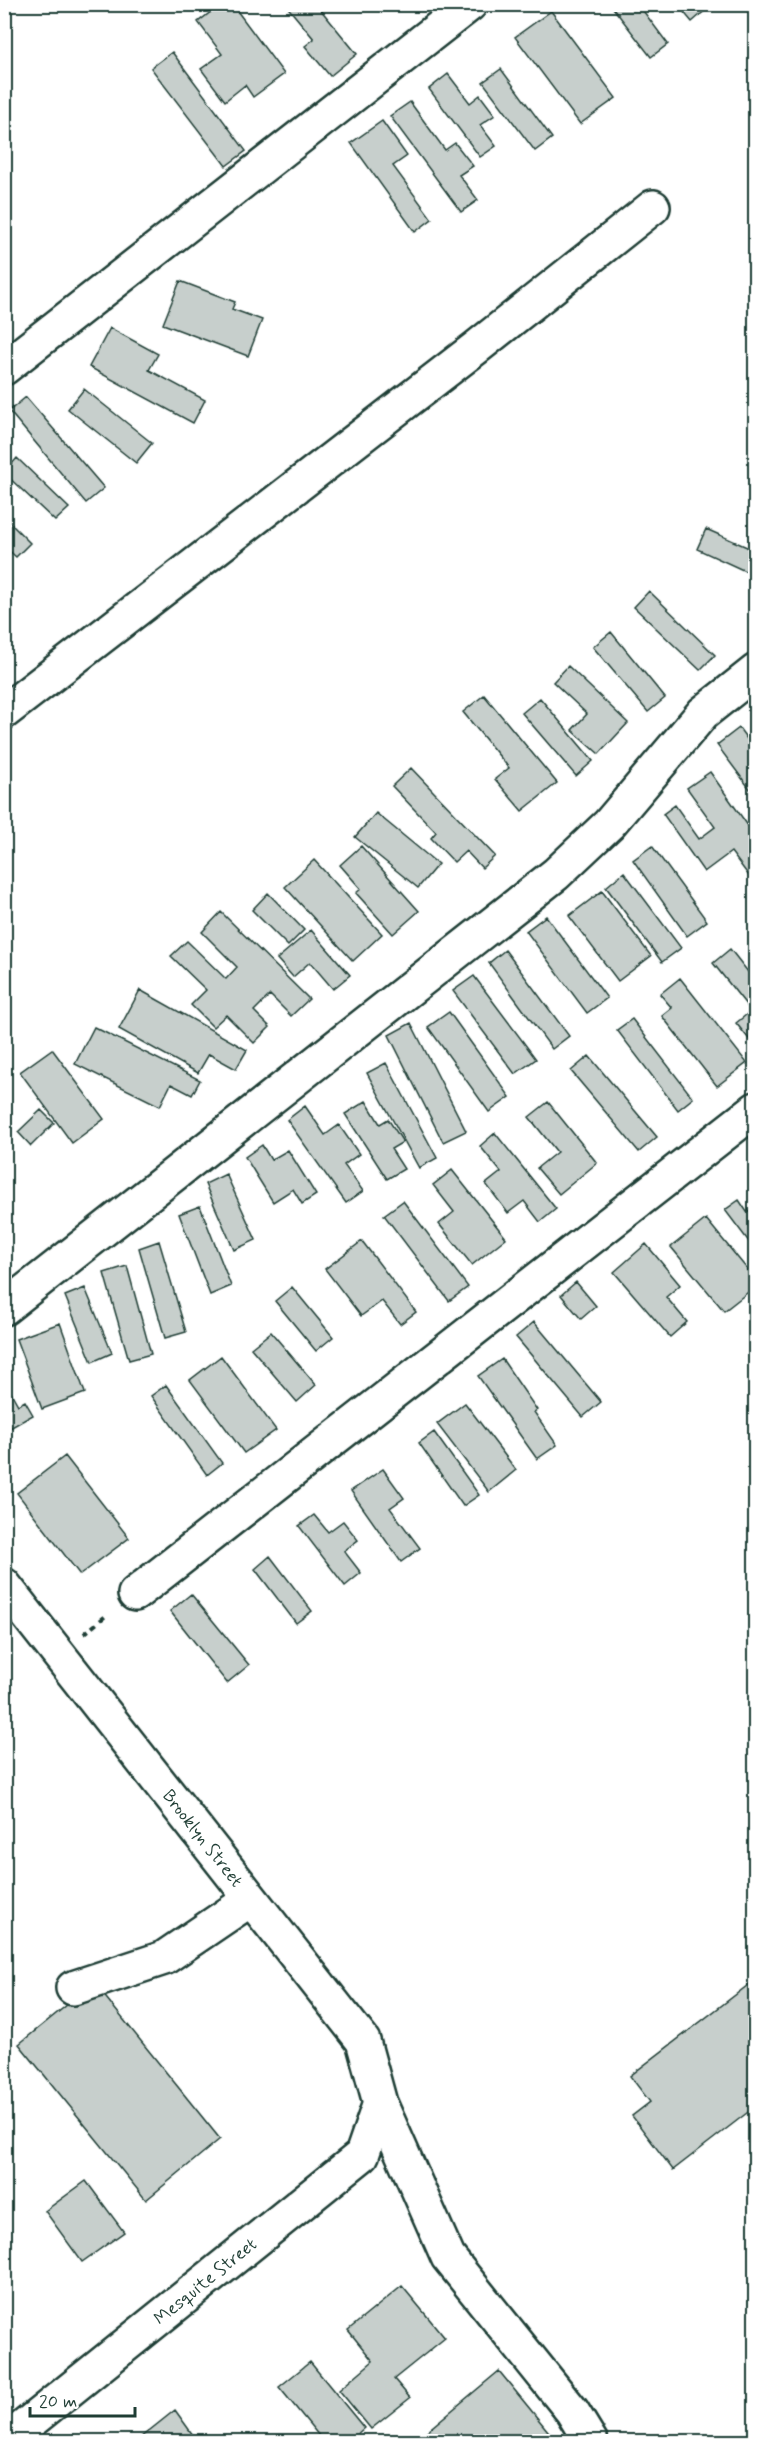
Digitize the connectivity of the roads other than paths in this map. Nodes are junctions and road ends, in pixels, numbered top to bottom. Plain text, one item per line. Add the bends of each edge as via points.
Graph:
1 (470, 4) edge
2 (653, 207) dead end
3 (4, 368) edge
4 (756, 671) edge
5 (4, 712) edge
6 (756, 1109) edge
7 (4, 1308) edge
8 (4, 1586) edge
9 (135, 1593) road end
10 (251, 1899) junction
11 (73, 1988) dead end
12 (380, 2103) junction
13 (5, 2442) edge
14 (591, 2442) edge

1 - 3 street
2 - 5 street
4 - 7 street via 703,712 609,824 556,874
6 - 9 street
8 - 10 street, Brooklyn Street
10 - 11 street via 164,1959
10 - 12 street, Brooklyn Street via 363,2042
12 - 13 street, Mesquite Street via 362,2155
12 - 14 street, Brooklyn Street via 447,2257 572,2411

